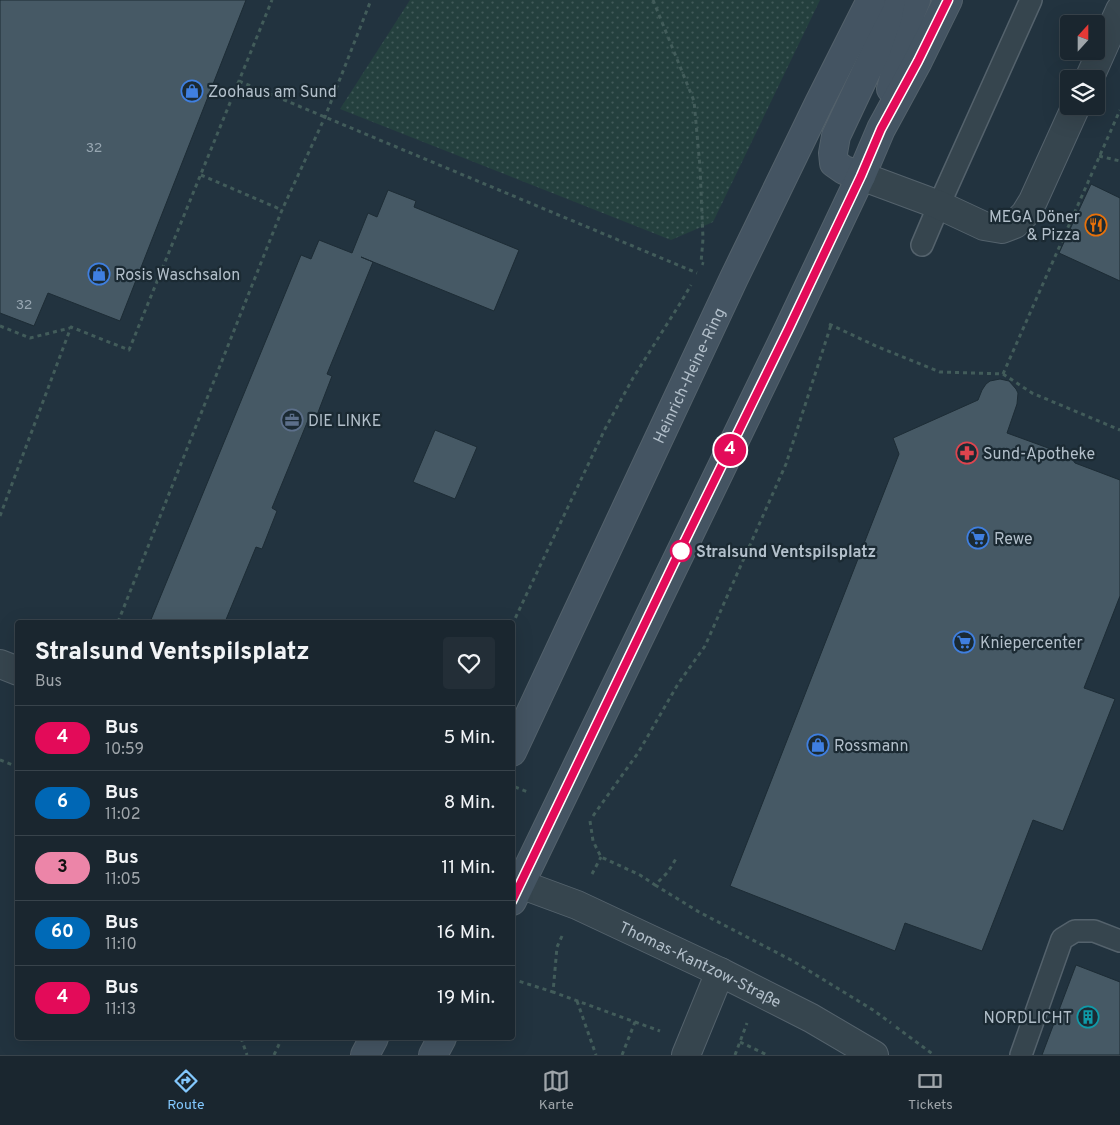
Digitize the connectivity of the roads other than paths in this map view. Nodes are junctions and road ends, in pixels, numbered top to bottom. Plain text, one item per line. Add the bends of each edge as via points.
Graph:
1 (871, 0) edge
2 (891, 0) edge
3 (916, 0) edge
4 (948, 0) edge
5 (1031, 0) edge
6 (1120, 10) edge
7 (1092, 70) edge
8 (1072, 115) edge
9 (881, 129) junction
10 (861, 176) junction
11 (938, 205) junction
12 (922, 245) dead end
13 (0, 664) edge
14 (15, 670) edge
15 (515, 746) edge
16 (515, 889) edge
17 (1120, 942) edge
18 (720, 972) junction
19 (373, 1040) edge
20 (441, 1040) edge
21 (365, 1055) edge
22 (433, 1055) edge
23 (686, 1055) edge
24 (874, 1055) edge
25 (1021, 1055) edge

1 - 15 main road, Heinrich-Heine-Ring via 734,278
2 - 10 main road via 876,51 836,136 833,153 834,163
3 - 9 main road via 910,12
4 - 9 main road
5 - 11 lane
6 - 7 street
8 - 11 street via 1033,201 1015,224 1002,229 984,226
9 - 10 main road
10 - 11 street
10 - 16 main road
11 - 12 lane
13 - 14 street
16 - 18 street, Thomas-Kantzow-Straße via 577,905
17 - 25 lane via 1094,931 1075,931 1062,939
18 - 23 street
18 - 24 street, Thomas-Kantzow-Straße via 811,1018
19 - 21 main road
20 - 22 main road

